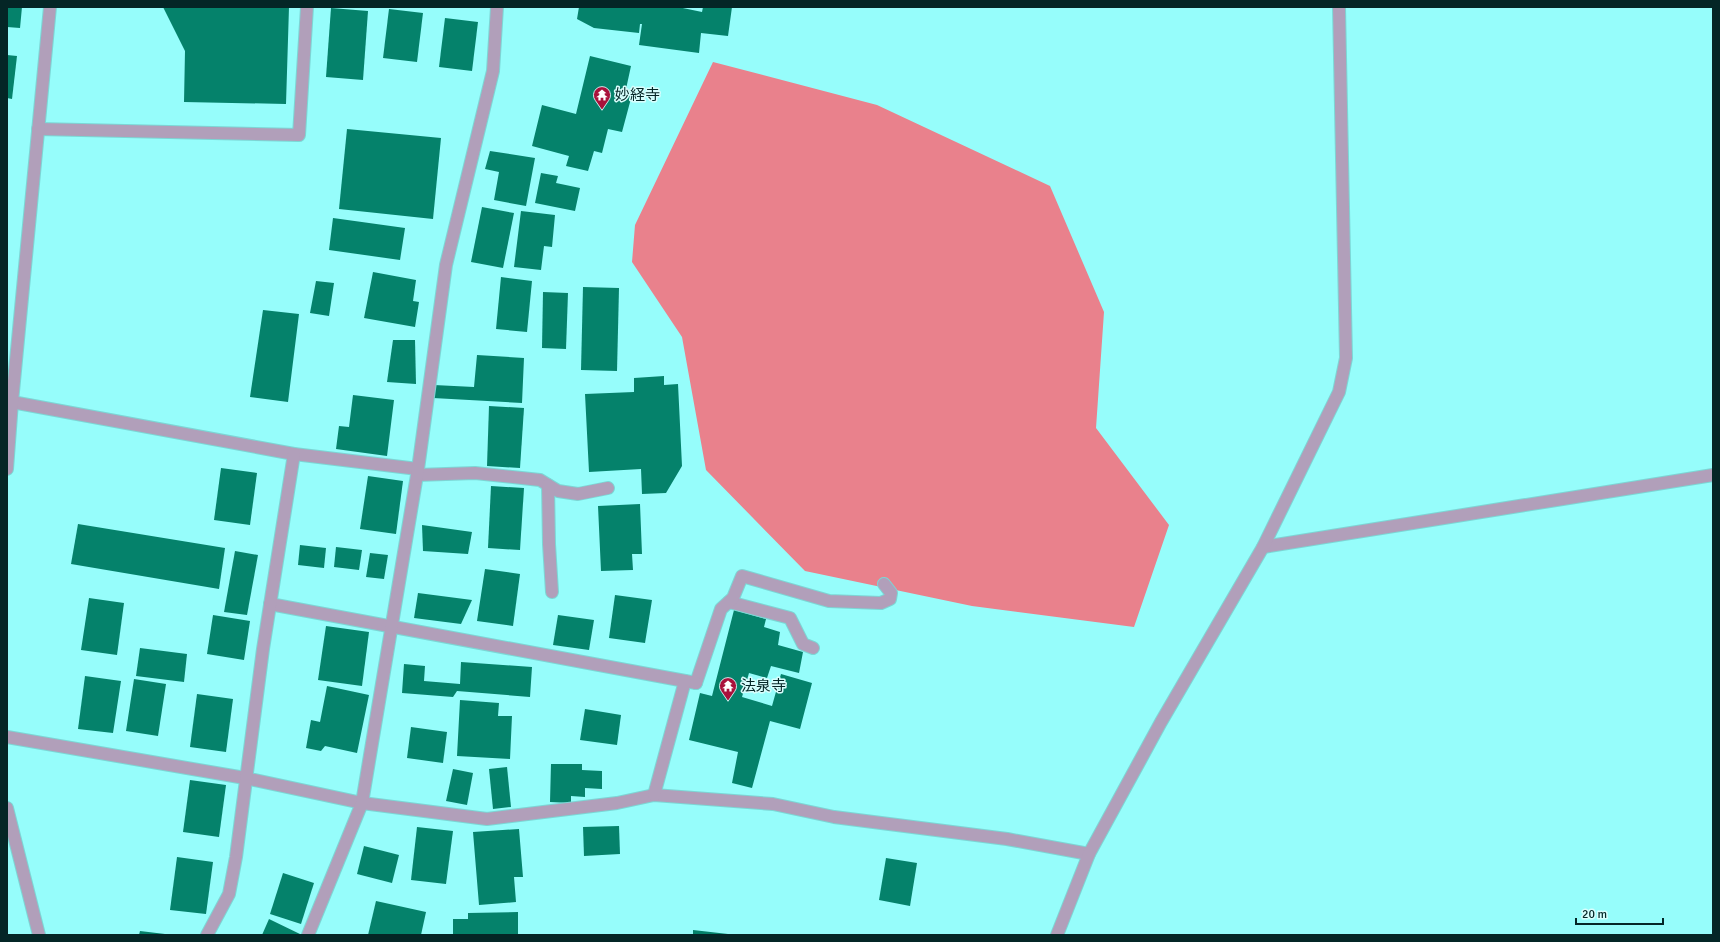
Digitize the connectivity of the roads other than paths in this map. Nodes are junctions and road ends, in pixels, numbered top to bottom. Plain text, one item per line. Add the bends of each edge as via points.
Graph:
1 (50, 7) edge
2 (308, 7) edge
3 (497, 7) edge
4 (1339, 7) edge
5 (38, 129) junction
6 (12, 402) junction
7 (294, 454) junction
8 (7, 469) edge
9 (417, 472) junction
10 (1713, 475) edge
11 (548, 485) junction
12 (608, 488) dead end
13 (1263, 547) junction
14 (884, 584) dead end
15 (552, 592) dead end
16 (729, 602) junction
17 (270, 604) junction
18 (391, 626) junction
19 (813, 648) dead end
20 (691, 682) junction
21 (7, 737) edge
22 (245, 778) junction
23 (654, 795) junction
24 (362, 803) junction
25 (7, 808) edge
26 (1089, 854) junction
27 (39, 935) edge
28 (207, 935) edge
29 (308, 935) edge
30 (1057, 935) edge

1 - 5 street
2 - 5 street via 299,135
3 - 9 street via 493,71 446,265
4 - 13 street via 1346,358 1339,392
5 - 6 street
6 - 7 street
6 - 8 street
7 - 9 street
7 - 17 street
9 - 11 street via 475,473 540,480
9 - 18 street
10 - 13 street
11 - 12 street via 558,491 578,494
11 - 15 street
13 - 26 street via 1161,722
14 - 16 street via 891,592 890,599 881,602 829,601 742,576 734,598
16 - 19 street via 790,618 803,644
16 - 20 street via 721,609
17 - 18 street
17 - 22 street
18 - 20 street
18 - 24 street
20 - 23 street
21 - 22 street
22 - 24 street
22 - 28 street via 229,894
23 - 24 street via 617,803 487,819
23 - 26 street via 773,804 834,817 1007,839
24 - 29 street
25 - 27 street
26 - 30 street

